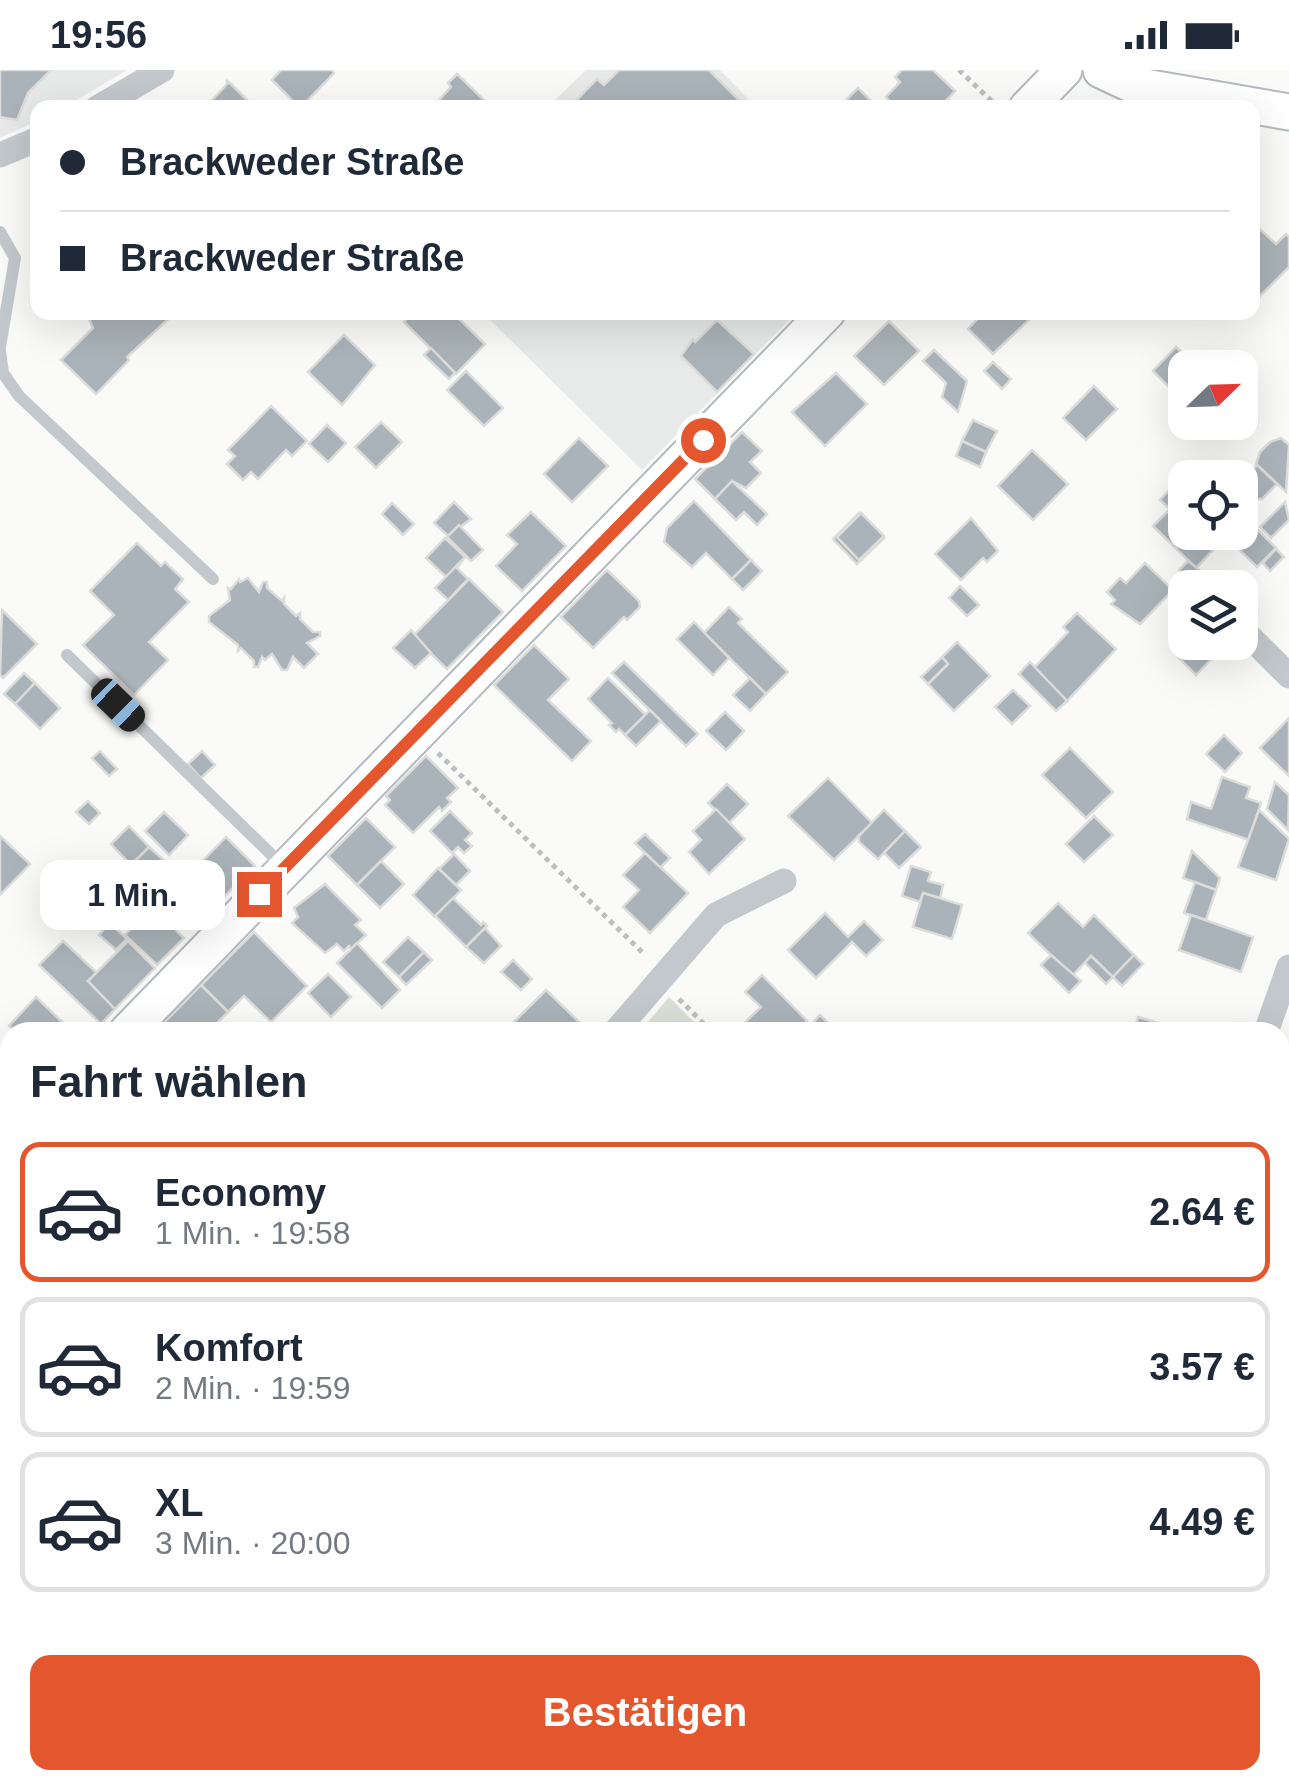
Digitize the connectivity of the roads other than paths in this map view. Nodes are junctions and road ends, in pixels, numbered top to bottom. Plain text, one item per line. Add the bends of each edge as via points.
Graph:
1 (162, 70) edge
2 (1064, 70) edge
3 (1100, 70) edge
4 (111, 100) edge
5 (1035, 100) edge
6 (1220, 100) edge
7 (1260, 107) edge
8 (1289, 112) edge
9 (30, 142) edge
10 (0, 156) edge
11 (0, 232) edge
12 (819, 320) edge
13 (0, 349) edge
14 (214, 579) dead end
15 (1258, 646) edge
16 (67, 655) dead end
17 (1289, 676) edge
18 (285, 868) junction
19 (784, 880) dead end
20 (1289, 967) edge
21 (137, 1022) edge
22 (622, 1022) edge
23 (1270, 1022) edge

1 - 4 street
2 - 5 main road
3 - 6 main road via 1133,85
7 - 8 main road
9 - 10 street
11 - 13 lane via 15,258
12 - 18 main road
13 - 14 lane via 3,372 19,396
15 - 17 street
16 - 18 lane
18 - 21 main road
19 - 22 street via 716,914
20 - 23 street

